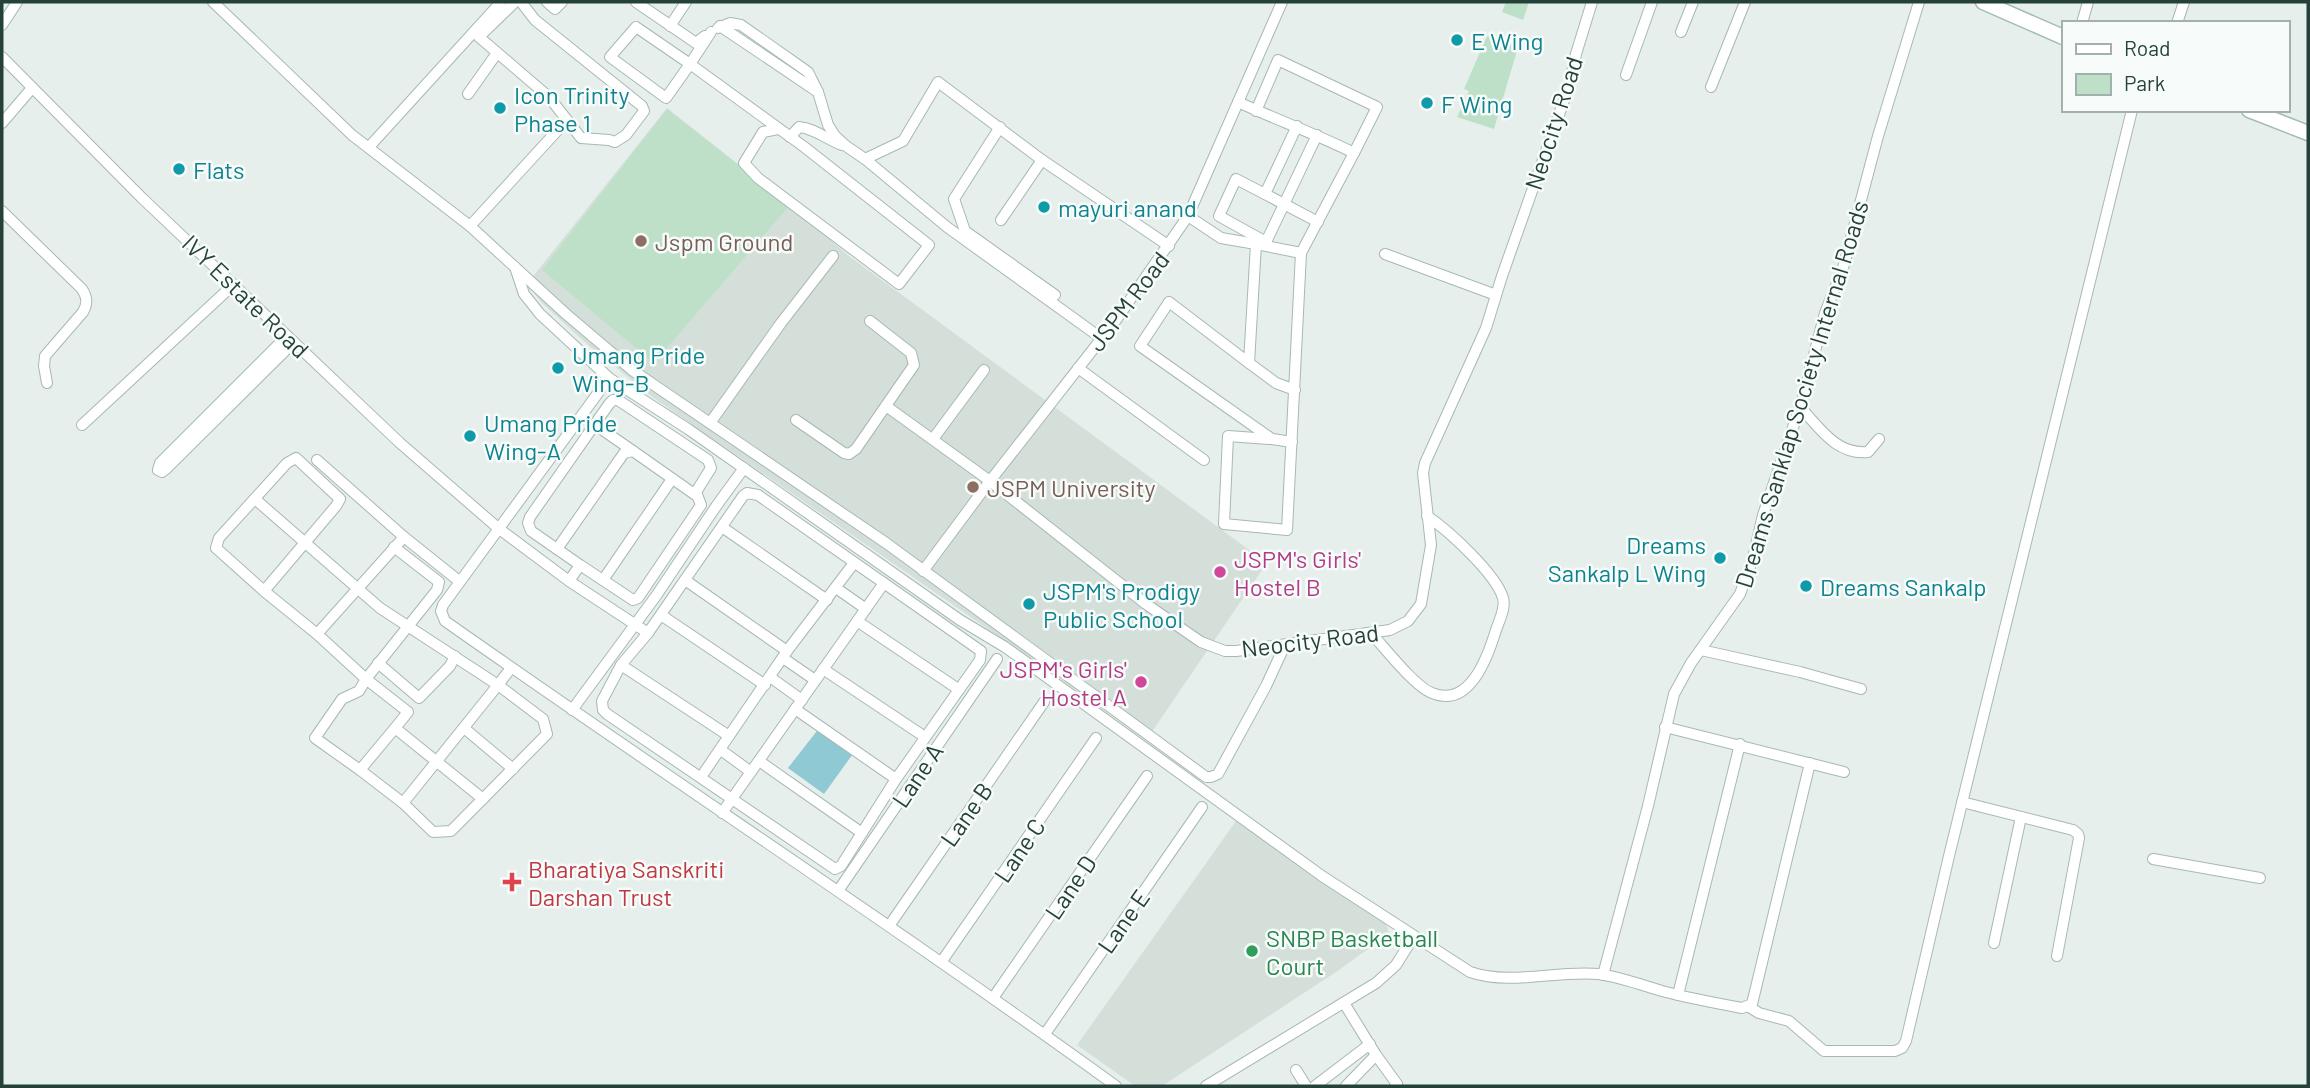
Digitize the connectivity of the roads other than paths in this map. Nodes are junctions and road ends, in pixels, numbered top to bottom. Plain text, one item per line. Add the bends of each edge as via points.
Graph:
1 (17, 2) edge
2 (213, 2) edge
3 (501, 2) edge
4 (514, 2) edge
5 (521, 2) edge
6 (547, 2) edge
7 (562, 2) edge
8 (636, 2) edge
9 (686, 2) edge
10 (1282, 2) edge
11 (1592, 2) edge
12 (1652, 2) edge
13 (1693, 2) edge
14 (1745, 2) edge
15 (1919, 2) edge
16 (1983, 2) edge
17 (2088, 2) edge
18 (2184, 2) edge
19 (2190, 2) edge
20 (2083, 21) edge
21 (2178, 21) edge
22 (2185, 21) edge
23 (2, 25) edge
24 (670, 26) junction
25 (716, 29) junction
26 (1681, 32) dead end
27 (2062, 37) edge
28 (498, 52) junction
29 (2, 57) edge
30 (690, 64) junction
31 (1626, 75) dead end
32 (1711, 87) dead end
33 (32, 88) junction
34 (468, 93) dead end
35 (1238, 102) junction
36 (1256, 111) junction
37 (2132, 112) edge
38 (2254, 112) edge
39 (567, 120) junction
40 (2, 123) edge
41 (1297, 126) junction
42 (1000, 127) junction
43 (778, 130) junction
44 (2308, 133) edge
45 (1317, 135) junction
46 (790, 137) junction
47 (846, 146) junction
48 (369, 147) junction
49 (1354, 153) junction
50 (865, 159) junction
51 (1042, 160) junction
52 (1265, 194) junction
53 (1284, 204) junction
54 (2, 211) edge
55 (1188, 216) junction
56 (1001, 220) dead end
57 (1318, 222) junction
58 (470, 226) junction
59 (1262, 244) junction
60 (1169, 246) junction
61 (1301, 253) junction
62 (1385, 254) dead end
63 (833, 256) dead end
64 (515, 267) junction
65 (233, 285) junction
66 (1055, 295) dead end
67 (1496, 295) junction
68 (870, 321) dead end
69 (1101, 338) junction
70 (290, 339) junction
71 (1249, 363) junction
72 (1078, 368) junction
73 (984, 370) dead end
74 (609, 378) junction
75 (47, 383) dead end
76 (1295, 390) junction
77 (886, 406) junction
78 (1800, 407) junction
79 (796, 421) dead end
80 (710, 423) junction
81 (594, 424) junction
82 (82, 425) dead end
83 (933, 439) junction
84 (1272, 439) junction
85 (1879, 439) dead end
86 (1292, 442) junction
87 (633, 451) junction
88 (317, 460) dead end
89 (1204, 460) dead end
90 (744, 468) junction
91 (672, 478) junction
92 (990, 481) junction
93 (697, 496) junction
94 (255, 499) junction
95 (1427, 516) junction
96 (722, 527) junction
97 (498, 528) junction
98 (404, 537) junction
99 (304, 544) junction
100 (691, 545) junction
101 (394, 547) junction
102 (557, 549) junction
103 (704, 552) junction
104 (876, 560) junction
105 (854, 563) junction
106 (580, 565) junction
107 (923, 571) junction
108 (868, 572) junction
109 (603, 580) junction
110 (685, 580) junction
111 (459, 581) junction
112 (569, 581) junction
113 (884, 583) junction
114 (836, 588) junction
115 (357, 589) junction
116 (264, 591) junction
117 (827, 600) junction
118 (866, 609) junction
119 (661, 615) junction
120 (857, 621) junction
121 (636, 625) junction
122 (409, 628) junction
123 (648, 633) junction
124 (1371, 633) junction
125 (317, 634) junction
126 (1285, 645) junction
127 (1701, 650) junction
128 (785, 655) junction
129 (455, 656) junction
130 (997, 659) dead end
131 (378, 663) junction
132 (621, 666) junction
133 (511, 668) junction
134 (823, 669) junction
135 (366, 679) junction
136 (815, 680) junction
137 (767, 681) junction
138 (498, 685) junction
139 (958, 689) junction
140 (1861, 689) dead end
141 (419, 698) junction
142 (802, 699) junction
143 (1044, 702) dead end
144 (795, 709) junction
145 (572, 710) junction
146 (408, 712) junction
147 (1665, 727) junction
148 (395, 728) junction
149 (464, 728) junction
150 (729, 736) junction
151 (925, 737) junction
152 (1096, 738) dead end
153 (1740, 744) junction
154 (721, 750) junction
155 (436, 761) junction
156 (759, 761) junction
157 (1810, 763) junction
158 (513, 769) junction
159 (360, 770) junction
160 (751, 772) junction
161 (1844, 772) dead end
162 (1147, 776) dead end
163 (701, 777) junction
164 (896, 779) junction
165 (483, 799) junction
166 (732, 799) junction
167 (1962, 802) junction
168 (404, 803) junction
169 (1202, 807) dead end
170 (722, 813) junction
171 (2021, 817) junction
172 (862, 833) junction
173 (2153, 859) dead end
174 (2260, 878) dead end
175 (838, 891) junction
176 (889, 926) junction
177 (1414, 936) junction
178 (1994, 943) dead end
179 (2057, 956) dead end
180 (942, 961) junction
181 (1603, 975) junction
182 (1678, 995) junction
183 (993, 998) junction
184 (1344, 1003) junction
185 (1749, 1006) junction
186 (1045, 1034) junction
187 (1370, 1044) junction
188 (1376, 1055) junction
189 (1296, 1070) dead end
190 (1116, 1086) edge
191 (1206, 1086) edge
192 (1306, 1086) edge
193 (1315, 1086) edge
194 (1346, 1086) edge
195 (1395, 1086) edge

1 - 23 street
2 - 48 street via 324,110
3 - 48 street
4 - 28 street via 479,37
5 - 39 street via 535,20 644,109 626,135 615,142 581,138
6 - 7 street via 555,9
8 - 24 street
9 - 24 street
10 - 35 street, JSPM Road
11 - 67 street, Neocity Road via 1569,86
12 - 31 street
13 - 26 street
14 - 32 street
15 - 78 street, Dreams Sanklap Society Internal Roads
16 - 27 street
17 - 20 street
18 - 21 street
19 - 22 street
24 - 25 street via 696,43
25 - 30 street
25 - 47 street via 818,92 828,125
28 - 34 street
28 - 39 street via 549,97
29 - 33 street, IVY Estate Road
30 - 30 street via 636,27 610,57 666,98
30 - 43 street
33 - 40 street
33 - 65 street, IVY Estate Road
35 - 36 street
35 - 55 street, JSPM Road
36 - 41 street
36 - 49 street via 1278,60 1377,107
37 - 167 street
38 - 44 street
39 - 58 street
41 - 45 street
41 - 52 street
42 - 50 street via 939,82 903,141
42 - 51 street
42 - 66 street via 954,199 965,232
43 - 46 street
43 - 46 street via 763,132 744,163 899,284 929,244
45 - 49 street
45 - 53 street
46 - 47 street via 804,127
47 - 50 street
48 - 58 street
49 - 57 street
50 - 69 street via 947,227
51 - 56 street
51 - 60 street
52 - 53 street
52 - 59 street via 1237,179 1219,216
53 - 57 street
53 - 59 street
54 - 75 street via 86,296 83,312 45,356
55 - 59 street via 1221,238
55 - 60 street, JSPM Road
57 - 61 street
58 - 64 street
59 - 61 street
59 - 71 street
60 - 69 street, JSPM Road
61 - 76 street
62 - 67 street
63 - 80 street
64 - 74 street via 524,294 540,314
64 - 80 street via 605,348
65 - 70 street, IVY Estate Road
65 - 82 street
67 - 95 street, Neocity Road via 1486,328 1425,463
68 - 77 street via 914,359
69 - 72 street, JSPM Road
70 - 70 street via 167,468 160,472 160,463
70 - 97 street, IVY Estate Road
71 - 76 street via 1276,383
71 - 84 street via 1169,302 1140,345
72 - 89 street
72 - 92 street, JSPM Road
73 - 83 street
74 - 90 street
74 - 97 street
76 - 86 street
77 - 79 street via 849,454
77 - 83 street, Neocity Road
78 - 85 street via 1839,447 1868,452
78 - 127 street, Dreams Sanklap Society Internal Roads via 1740,594
80 - 107 street
81 - 87 street
81 - 93 street via 613,400 623,401 708,460 711,468
81 - 102 street via 528,523 531,531
83 - 92 street, Neocity Road
84 - 86 street
84 - 86 street via 1228,436 1224,524 1287,530
87 - 91 street
87 - 102 street via 620,456
88 - 98 street
90 - 100 street
90 - 104 street
91 - 93 street
91 - 109 street
92 - 107 street, JSPM Road
92 - 126 street, Neocity Road via 1200,642 1225,651
93 - 109 street via 702,505 638,598 633,600
94 - 99 street
94 - 99 street via 287,463 296,458 306,464 340,499
94 - 116 street via 219,538 216,548
95 - 124 street, Neocity Road via 1431,545 1422,604 1400,626
95 - 124 street via 1458,540 1503,596 1503,609 1482,668 1462,690 1438,695 1422,687
96 - 103 street
96 - 105 street via 743,496 752,493
96 - 117 street
97 - 111 street
97 - 112 street, IVY Estate Road
98 - 101 street
98 - 111 street
99 - 115 street
99 - 116 street
100 - 103 street
100 - 121 street
101 - 115 street
101 - 122 street via 439,582 438,590
102 - 106 street
103 - 110 street
104 - 108 street
104 - 177 street via 1005,647 1322,876
105 - 108 street
105 - 114 street
106 - 109 street
106 - 112 street
107 - 126 street via 1206,777 1218,774
108 - 113 street
110 - 119 street
110 - 128 street
111 - 133 street via 443,605 442,617
112 - 121 street, IVY Estate Road
113 - 118 street
113 - 139 street via 981,651 980,660
114 - 117 street
114 - 118 street
115 - 122 street
115 - 125 street
116 - 125 street
117 - 128 street
118 - 120 street
119 - 123 street
119 - 137 street
120 - 134 street
120 - 139 street
121 - 123 street, IVY Estate Road
121 - 145 street
122 - 129 street
122 - 131 street
123 - 132 street
124 - 126 street, Neocity Road
125 - 135 street
127 - 140 street
127 - 147 street, Dreams Sanklap Society Internal Roads via 1674,694
128 - 136 street
128 - 137 street
129 - 138 street
129 - 141 street
130 - 175 street, Lane A
131 - 135 street
131 - 141 street
132 - 150 street
132 - 163 street via 601,701 603,710
133 - 138 street
133 - 145 street
134 - 136 street
134 - 151 street
135 - 146 street
135 - 159 street via 359,691 342,699 315,738
136 - 142 street
137 - 142 street
137 - 150 street
138 - 149 street
138 - 158 street via 543,719 547,734
139 - 151 street
141 - 146 street
142 - 144 street
143 - 176 street, Lane B
144 - 156 street
144 - 164 street
145 - 170 street
146 - 148 street
147 - 153 street
147 - 181 street, Dreams Sanklap Society Internal Roads
148 - 155 street
148 - 159 street
149 - 155 street
149 - 158 street
150 - 154 street
151 - 164 street
152 - 180 street, Lane C
153 - 157 street
153 - 182 street
154 - 160 street
154 - 163 street
155 - 165 street
155 - 168 street
156 - 160 street
156 - 172 street
157 - 161 street
157 - 185 street
158 - 165 street
159 - 168 street
160 - 166 street
162 - 183 street, Lane D
163 - 166 street
164 - 172 street
165 - 168 street via 451,831 433,832
166 - 170 street
166 - 172 street via 835,869
167 - 171 street
167 - 185 street via 1902,1048 1824,1051 1789,1021
169 - 186 street, Lane E
170 - 175 street
171 - 178 street
171 - 179 street via 2078,834
173 - 174 street
175 - 176 street
176 - 180 street
177 - 181 street via 1453,963 1481,975 1511,979
177 - 184 street via 1389,972
180 - 183 street
181 - 182 street
182 - 185 street
183 - 186 street
184 - 187 street
184 - 191 street
186 - 190 street
187 - 188 street
187 - 193 street
188 - 194 street
188 - 195 street
189 - 192 street

